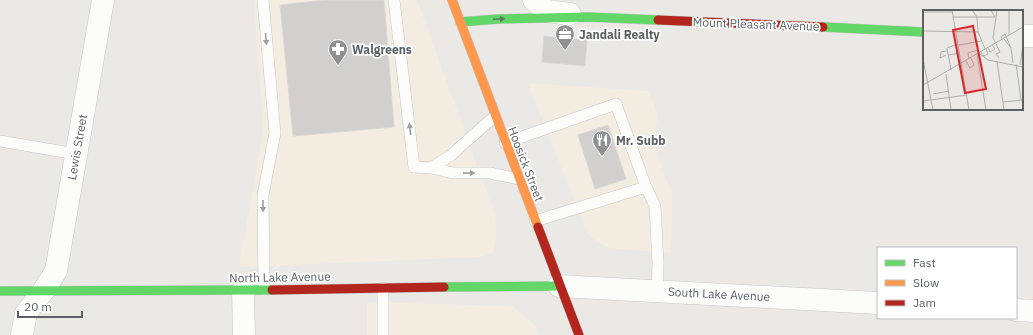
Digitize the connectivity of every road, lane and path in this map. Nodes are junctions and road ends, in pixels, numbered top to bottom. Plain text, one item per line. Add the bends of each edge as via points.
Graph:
1 (103, 0) edge
2 (263, 0) edge
3 (394, 0) edge
4 (452, 0) edge
5 (534, 0) edge
6 (589, 17) junction
7 (460, 22) junction
8 (923, 32) edge
9 (495, 116) junction
10 (0, 141) edge
11 (505, 143) junction
12 (76, 154) junction
13 (431, 168) junction
14 (519, 179) junction
15 (646, 187) junction
16 (535, 221) junction
17 (559, 286) junction
18 (383, 288) junction
19 (44, 290) junction
20 (253, 290) junction
21 (0, 291) edge
22 (658, 291) junction
23 (877, 303) edge
24 (1017, 310) edge
25 (1033, 311) edge
26 (22, 335) edge
27 (244, 335) edge
28 (383, 335) edge
29 (579, 335) edge

1 - 12 street, Lewis Street
2 -> 20 lane via 275,133 263,195 263,236
13 -> 3 lane via 414,167
4 - 7 main road, Hoosick Street
5 - 6 street, Mount Pleasant Avenue via 547,11
7 -> 6 main road, Mount Pleasant Avenue
6 - 8 main road, Mount Pleasant Avenue
7 - 9 main road, Hoosick Street
9 - 11 main road, Hoosick Street
9 - 13 lane via 450,156
10 - 12 lane
11 - 14 main road, Hoosick Street
11 - 15 lane via 616,104
12 - 19 street, Lewis Street via 56,271
13 -> 14 lane via 453,173 490,173
14 - 16 main road, Hoosick Street
15 - 16 lane
15 - 22 lane via 654,206
16 - 17 main road, Hoosick Street
17 - 18 main road, North Lake Avenue
17 - 22 street, South Lake Avenue
17 - 29 main road, Hoosick Street
18 - 20 main road, North Lake Avenue
18 - 28 lane
19 - 20 main road, North Lake Avenue
19 - 21 main road, North Lake Avenue
19 - 26 street, Lewis Street via 26,313
20 - 27 street
22 - 23 street, South Lake Avenue
24 - 25 street

